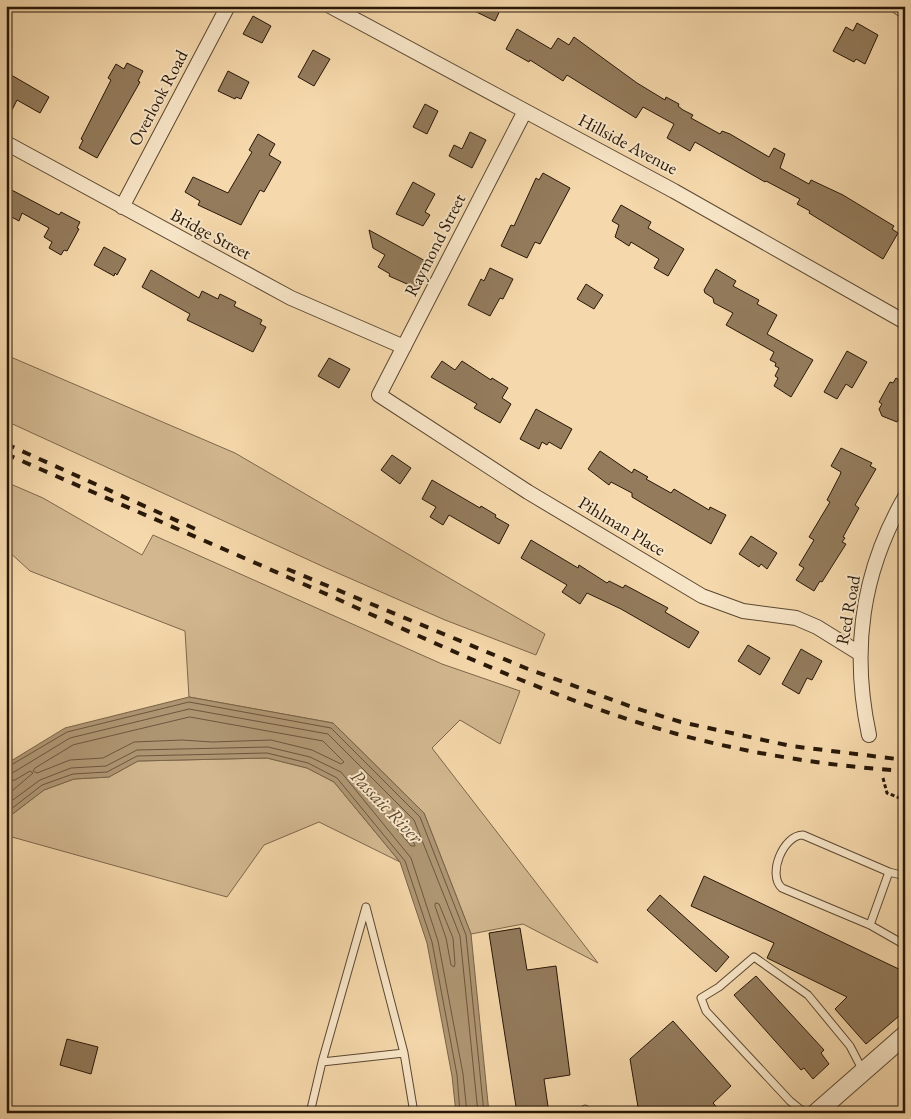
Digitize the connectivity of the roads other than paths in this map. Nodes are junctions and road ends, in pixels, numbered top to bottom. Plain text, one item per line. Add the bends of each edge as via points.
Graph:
1 (228, 6) edge
2 (330, 6) edge
3 (896, 6) edge
4 (905, 11) edge
5 (525, 111) junction
6 (6, 142) edge
7 (122, 206) junction
8 (905, 322) edge
9 (404, 347) junction
10 (381, 396) joint
11 (905, 497) edge
12 (859, 653) junction
13 (869, 735) dead end
14 (889, 872) junction
15 (905, 876) edge
16 (870, 925) junction
17 (905, 945) edge
18 (905, 1035) edge
19 (404, 1053) junction
20 (322, 1062) junction
21 (863, 1071) junction
22 (310, 1113) edge
23 (414, 1113) edge
24 (805, 1113) edge
25 (816, 1113) edge

1 - 7 street, Overlook Road
2 - 5 street, Hillside Avenue
3 - 4 street
5 - 8 street, Hillside Avenue
5 - 9 street, Raymond Street
6 - 7 street, Bridge Street
7 - 9 street, Bridge Street via 291,298
9 - 10 street, Raymond Street
10 - 12 street, Pihlman Place via 528,492 702,596 743,611 796,618
11 - 12 street, Red Road via 868,588
12 - 13 street, Red Road via 862,702
14 - 15 lane
14 - 16 lane
14 - 16 lane via 803,835 785,844 775,873 778,884
16 - 17 lane
18 - 21 street
19 - 20 lane
19 - 20 lane via 366,907
19 - 23 lane
20 - 22 lane
21 - 24 lane via 850,1046 808,995 754,957 701,998 706,1011
21 - 25 street

